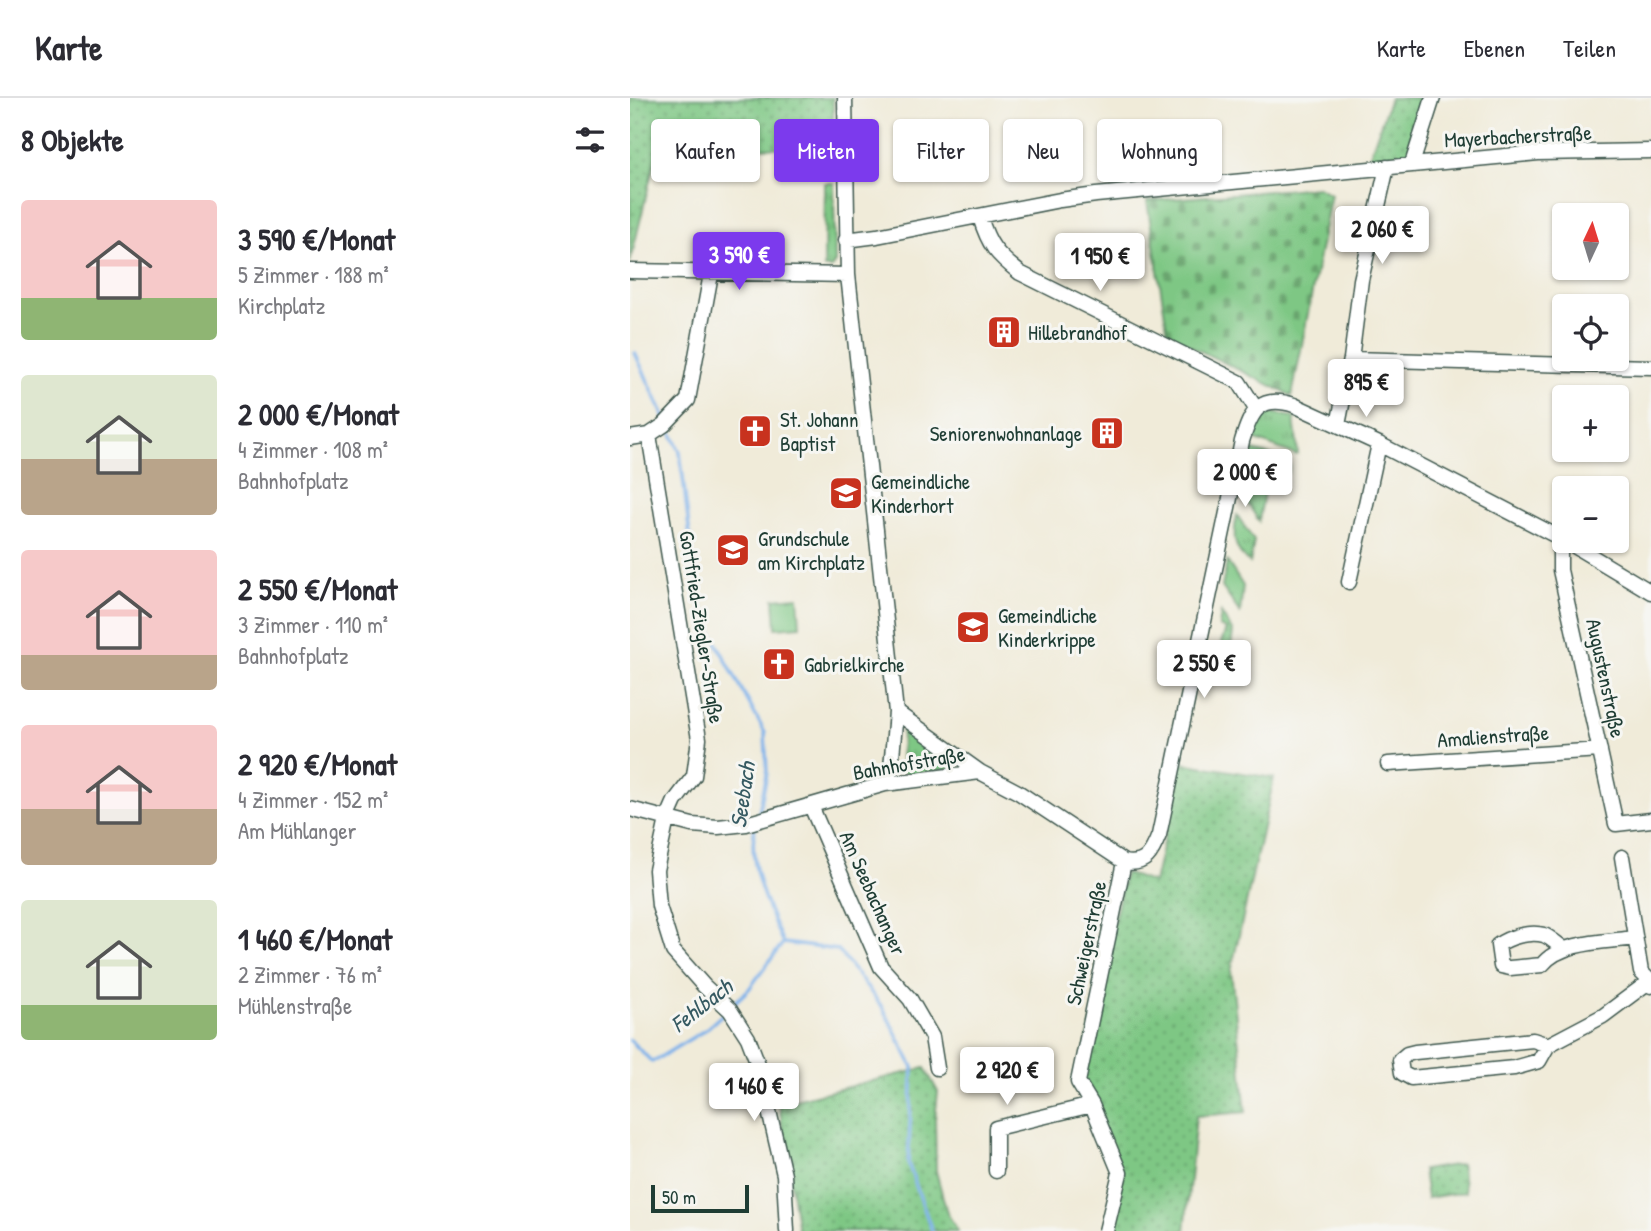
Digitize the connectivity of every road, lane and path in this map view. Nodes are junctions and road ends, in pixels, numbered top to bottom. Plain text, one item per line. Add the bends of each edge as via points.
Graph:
1 (845, 98) edge
2 (1433, 98) edge
3 (1651, 150) edge
4 (1412, 164) junction
5 (1387, 167) junction
6 (980, 217) junction
7 (846, 240) junction
8 (630, 271) edge
9 (711, 274) junction
10 (848, 275) junction
11 (1351, 359) junction
12 (1651, 367) edge
13 (1256, 409) junction
14 (1338, 425) junction
15 (649, 435) junction
16 (630, 438) edge
17 (1379, 444) junction
18 (1552, 533) edge
19 (1560, 553) edge
20 (1586, 553) edge
21 (1349, 582) dead end
22 (1651, 592) edge
23 (896, 712) junction
24 (1600, 750) junction
25 (1388, 764) dead end
26 (979, 772) junction
27 (885, 784) junction
28 (811, 806) junction
29 (630, 809) edge
30 (667, 819) junction
31 (1651, 820) edge
32 (1622, 857) dead end
33 (1124, 862) junction
34 (1635, 938) junction
35 (1564, 949) dead end
36 (1651, 983) edge
37 (1548, 1045) junction
38 (937, 1068) dead end
39 (1091, 1105) junction
40 (996, 1171) dead end
41 (787, 1231) edge
42 (1106, 1231) edge

1 - 7 street
2 - 4 street
3 - 4 street, Mayerbacherstraße via 1538,153
4 - 5 street, Mayerbacherstraße
5 - 6 street, Mayerbacherstraße via 1096,195
5 - 11 street via 1361,280
6 - 7 street, Mayerbacherstraße
6 - 13 street via 988,242 1020,273 1239,382
7 - 10 street
8 - 9 street
9 - 10 street
9 - 15 street via 688,400
10 - 23 street
11 - 12 street
11 - 14 street
13 - 14 street via 1267,403 1287,403
13 - 33 street via 1239,454 1160,835 1148,858 1135,864
14 - 17 street
15 - 16 street
15 - 30 street, Gottfried-Ziegler-Straße via 699,739 694,776
17 - 18 street
17 - 21 street
19 - 24 street, Augustenstraße
20 - 22 street
23 - 26 street
23 - 27 street via 891,768
24 - 25 street, Amalienstraße
24 - 31 street, Augustenstraße via 1616,824
26 - 27 street, Bahnhofstraße
26 - 33 street, Bahnhofstraße via 1018,792
27 - 28 street, Bahnhofstraße
28 - 30 street, Bahnhofstraße via 718,827
28 - 38 street, Am Seebachanger via 881,967 910,999 932,1037
29 - 30 street, Bahnhofstraße
30 - 41 street, Gottfried-Ziegler-Straße via 656,870 659,906 673,951 728,1007 748,1038 784,1175
32 - 34 street
33 - 39 street, Schweigerstraße via 1078,1082
34 - 35 street
34 - 36 street via 1641,972
36 - 37 street via 1603,1016
37 - 37 street via 1533,1040 1415,1052 1400,1060 1402,1073 1411,1078 1501,1069 1539,1061
39 - 40 street via 996,1128
39 - 42 street, Schweigerstraße via 1120,1173

